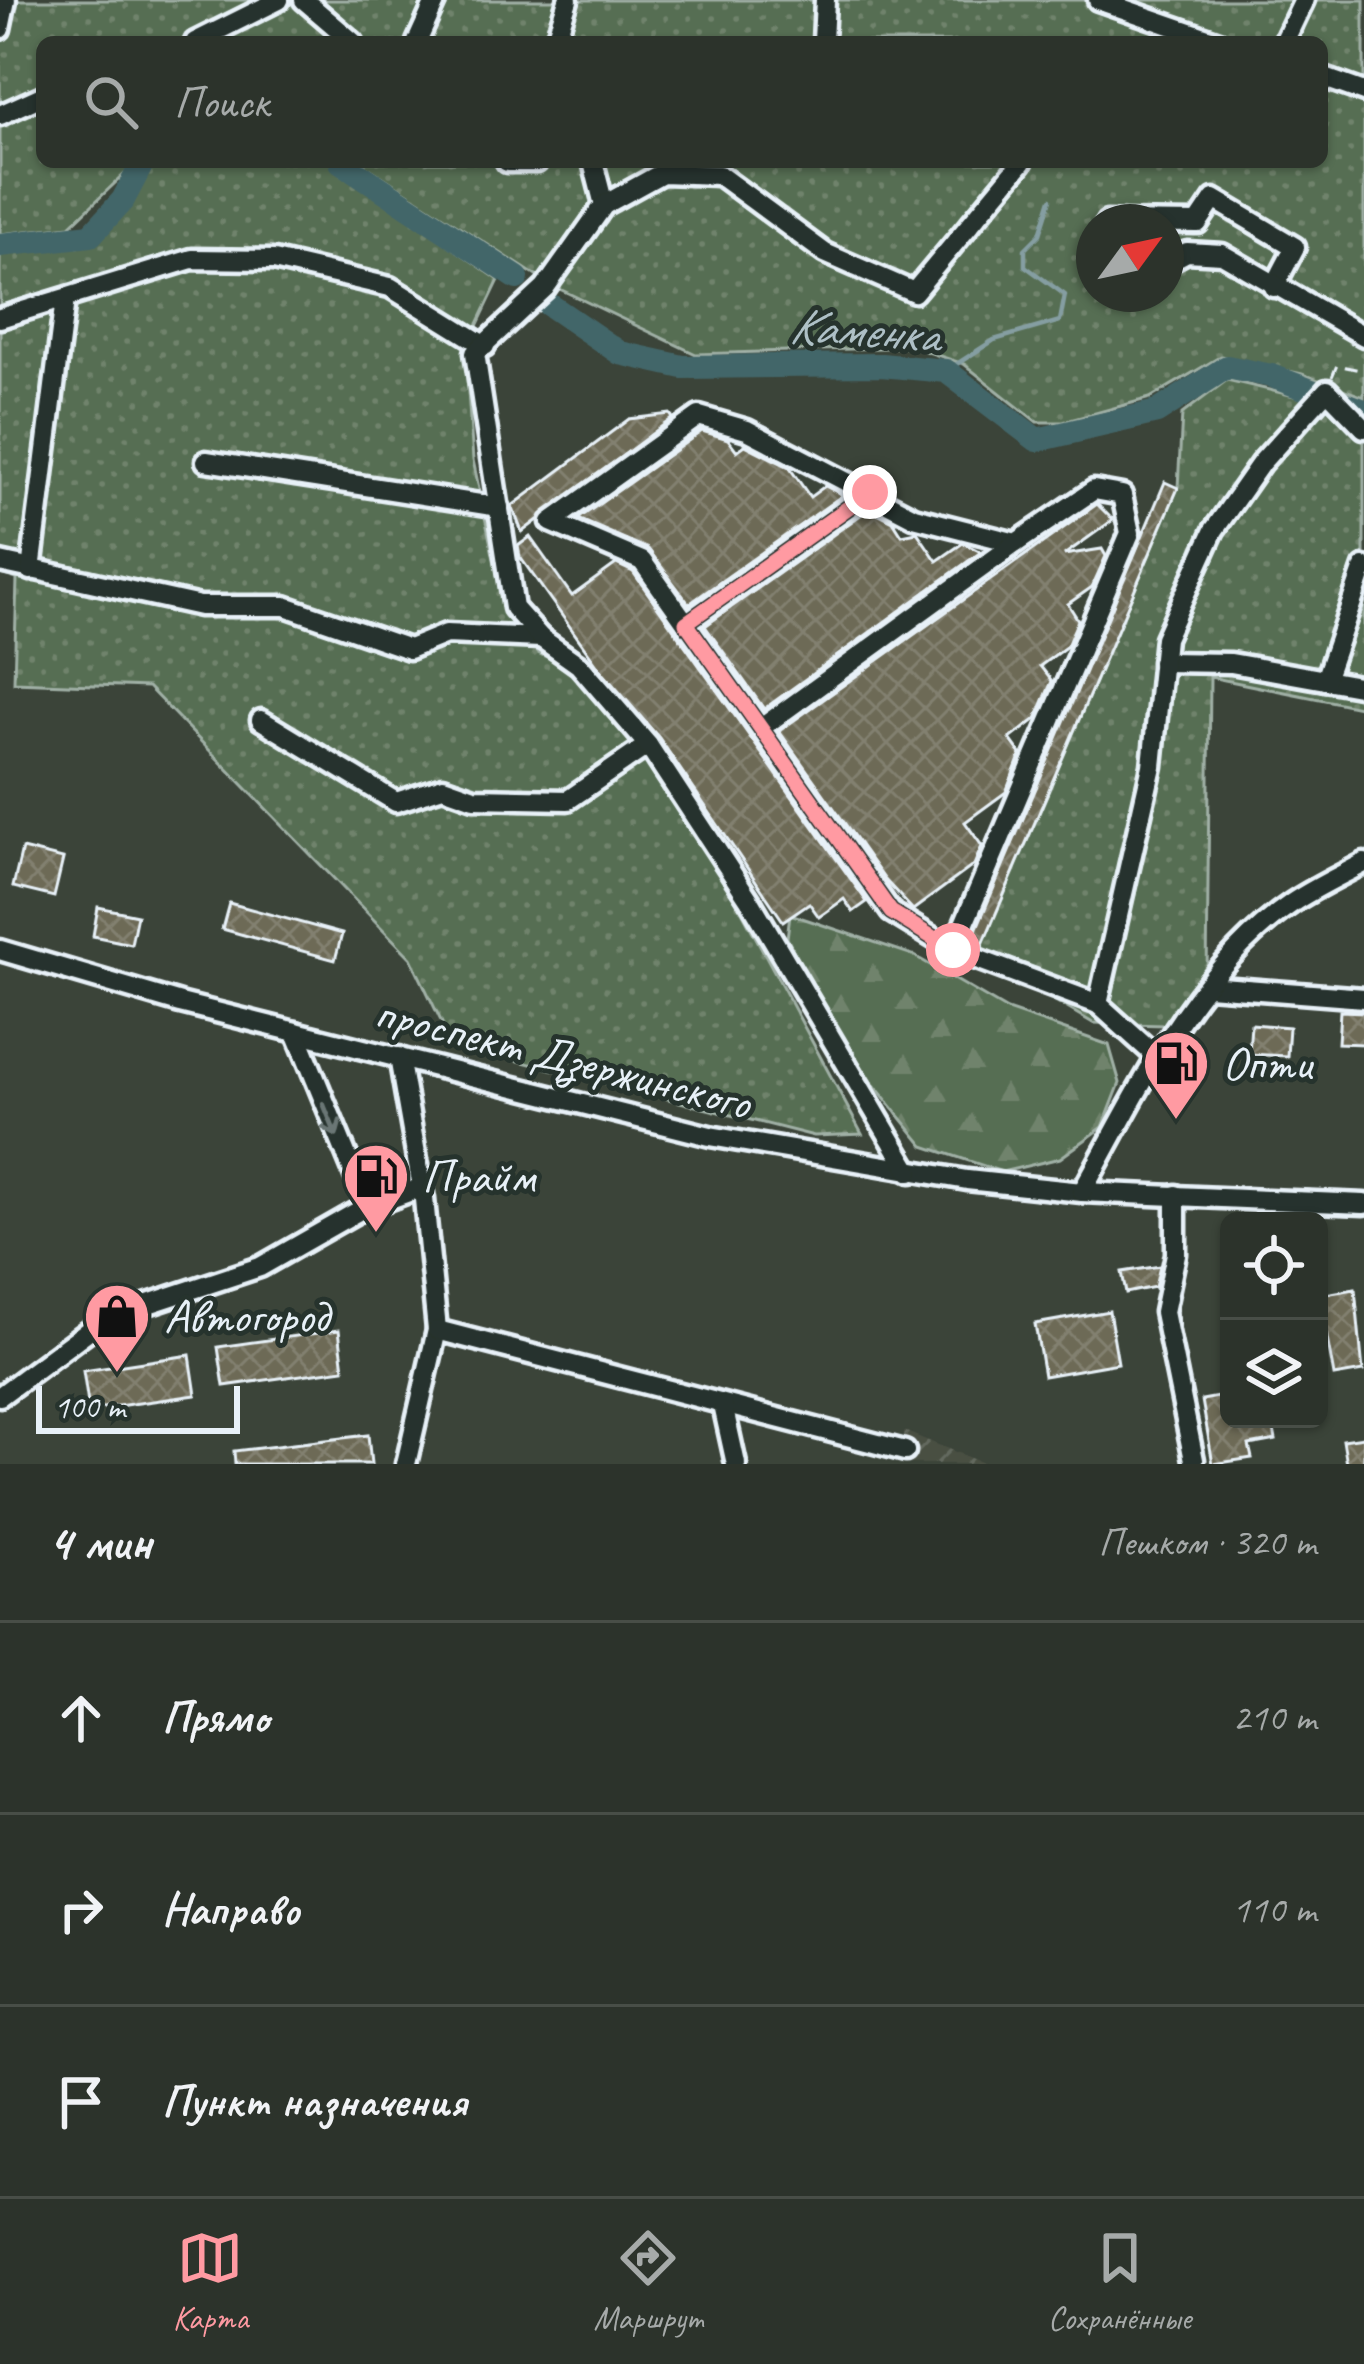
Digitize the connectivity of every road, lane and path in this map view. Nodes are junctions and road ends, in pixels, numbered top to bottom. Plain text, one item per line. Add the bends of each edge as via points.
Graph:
1 (6, 0) edge
2 (279, 0) edge
3 (304, 0) edge
4 (436, 0) edge
5 (568, 0) edge
6 (825, 0) edge
7 (1098, 0) edge
8 (1304, 0) edge
9 (0, 29) edge
10 (207, 36) edge
11 (345, 36) edge
12 (420, 36) edge
13 (557, 36) edge
14 (823, 36) edge
15 (1202, 36) edge
16 (1286, 36) edge
17 (1328, 79) edge
18 (1364, 92) edge
19 (36, 99) edge
20 (0, 115) edge
21 (595, 168) edge
22 (1017, 168) edge
23 (604, 205) junction
24 (1245, 219) junction
25 (1184, 223) edge
26 (1184, 254) edge
27 (1232, 259) junction
28 (1274, 286) junction
29 (65, 299) junction
30 (0, 317) edge
31 (1364, 337) edge
32 (484, 346) junction
33 (1336, 365) dead end
34 (1364, 371) edge
35 (1364, 428) edge
36 (206, 460) dead end
37 (870, 492) junction
38 (499, 507) junction
39 (1016, 543) junction
40 (0, 562) edge
41 (1364, 567) edge
42 (31, 569) junction
43 (686, 623) junction
44 (541, 638) junction
45 (1162, 662) junction
46 (1324, 680) junction
47 (1364, 687) edge
48 (261, 720) dead end
49 (761, 728) junction
50 (648, 745) junction
51 (1364, 862) edge
52 (0, 950) edge
53 (953, 950) junction
54 (1208, 986) junction
55 (1364, 998) edge
56 (1098, 1004) junction
57 (296, 1032) junction
58 (399, 1057) junction
59 (1158, 1058) junction
60 (910, 1172) junction
61 (422, 1187) junction
62 (1082, 1192) junction
63 (1176, 1195) junction
64 (1364, 1204) edge
65 (368, 1207) junction
66 (1312, 1211) edge
67 (437, 1330) junction
68 (0, 1396) edge
69 (723, 1405) junction
70 (905, 1451) dead end
71 (1194, 1460) dead end
72 (406, 1464) edge
73 (736, 1464) edge

1 - 9 street
2 - 10 street
3 - 11 street
4 - 12 street
5 - 13 street
6 - 14 street
7 - 15 street
8 - 16 street
17 - 18 street
19 - 20 street
21 - 23 street
22 - 23 street via 914,292 825,253 719,176 662,172
23 - 32 street via 545,288
24 - 25 street via 1214,199 1198,223
24 - 27 street
24 - 28 street via 1294,248
26 - 27 street
27 - 28 street
28 - 31 street
29 - 30 street
29 - 32 street via 192,259 274,260 390,287
29 - 42 street
32 - 38 street via 475,353
33 - 34 path
35 - 45 street via 1327,390 1261,463 1214,530 1165,638
36 - 38 street
37 - 39 street via 914,517
37 - 43 street
37 - 43 street via 747,430 699,416 551,522 642,561
38 - 44 street via 514,608
39 - 49 street
39 - 53 street via 1094,490 1122,495 1130,533
40 - 42 street
41 - 46 street
42 - 44 street via 200,606 285,606 410,649 446,634
43 - 49 street
44 - 50 street via 579,665
45 - 46 street via 1231,663
45 - 56 street via 1152,766
46 - 47 street
48 - 50 street via 397,802 443,787 474,798 568,800
49 - 53 street via 891,912
50 - 60 street
51 - 54 street via 1292,903
52 - 57 street, проспект Дзержинского
53 - 56 street
54 - 55 street
54 - 59 street
56 - 59 street
57 - 58 street, проспект Дзержинского
57 -> 65 street
58 - 60 street, проспект Дзержинского via 710,1136
58 - 61 street
59 - 62 street
60 - 62 street, проспект Дзержинского
61 - 65 street
61 - 67 street
62 - 63 street, проспект Дзержинского
63 - 66 street, проспект Дзержинского
63 - 71 street via 1164,1312
64 - 66 street, проспект Дзержинского
65 - 68 street via 260,1267 93,1328
67 - 69 street
67 - 72 street
69 - 70 street
69 - 73 street

